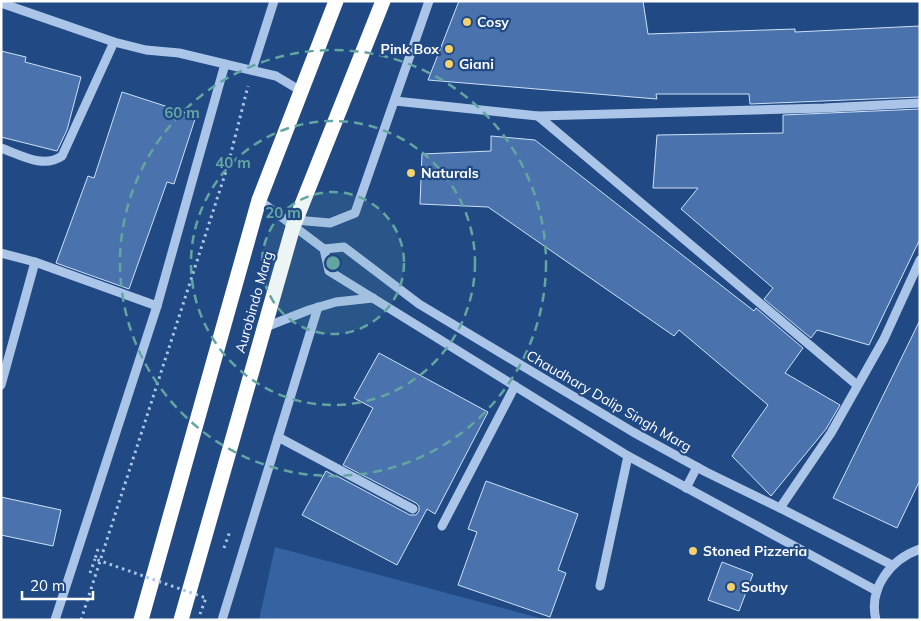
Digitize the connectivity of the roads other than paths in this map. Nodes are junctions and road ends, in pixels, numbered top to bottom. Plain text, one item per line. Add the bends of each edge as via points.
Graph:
1 (274, 1) edge
2 (336, 1) edge
3 (383, 1) edge
4 (429, 1) edge
5 (1, 3) edge
6 (114, 42) junction
7 (226, 64) junction
8 (252, 70) junction
9 (301, 91) junction
10 (395, 100) junction
11 (920, 103) edge
12 (538, 116) junction
13 (1, 148) edge
14 (259, 200) junction
15 (294, 223) junction
16 (324, 249) junction
17 (1, 252) edge
18 (920, 260) edge
19 (35, 262) junction
20 (373, 298) junction
21 (157, 306) junction
22 (318, 307) junction
23 (263, 328) junction
24 (1, 385) edge
25 (857, 385) junction
26 (515, 386) junction
27 (278, 437) junction
28 (628, 456) junction
29 (697, 467) junction
30 (686, 488) junction
31 (780, 508) junction
32 (413, 509) dead end
33 (442, 526) dead end
34 (920, 549) edge
35 (892, 565) junction
36 (600, 586) dead end
37 (876, 592) junction
38 (54, 620) edge
39 (141, 620) edge
40 (181, 620) edge
41 (222, 620) edge
42 (876, 620) edge

1 - 8 street
2 - 9 highway, Aurobindo Marg
3 - 15 highway, Aurobindo Marg
4 - 10 street
5 - 6 street
6 - 7 street via 146,50 178,52
6 - 13 street via 62,156 41,162
7 - 8 street
7 - 21 street
8 - 9 street via 276,76
9 - 14 highway, Aurobindo Marg
10 - 12 street
10 - 15 street via 356,213 330,223
11 - 12 street
12 - 25 street
14 - 15 street
14 - 39 highway, Aurobindo Marg
15 - 16 street
15 - 23 highway, Aurobindo Marg
16 - 20 street via 329,271
16 - 29 street, Chaudhary Dalip Singh Marg via 344,247 419,304 632,432
17 - 19 street
18 - 25 street via 884,339
19 - 21 street
19 - 24 street
20 - 22 street
20 - 26 street
21 - 38 street
22 - 23 street
22 - 27 street
23 - 40 highway, Aurobindo Marg
25 - 31 street via 831,433
26 - 28 street
26 - 33 street
27 - 32 street
27 - 41 street
28 - 30 street
28 - 36 street
29 - 30 street
29 - 31 street, Chaudhary Dalip Singh Marg
30 - 37 street
31 - 35 street, Chaudhary Dalip Singh Marg
34 - 35 street
35 - 37 street
37 - 42 street

